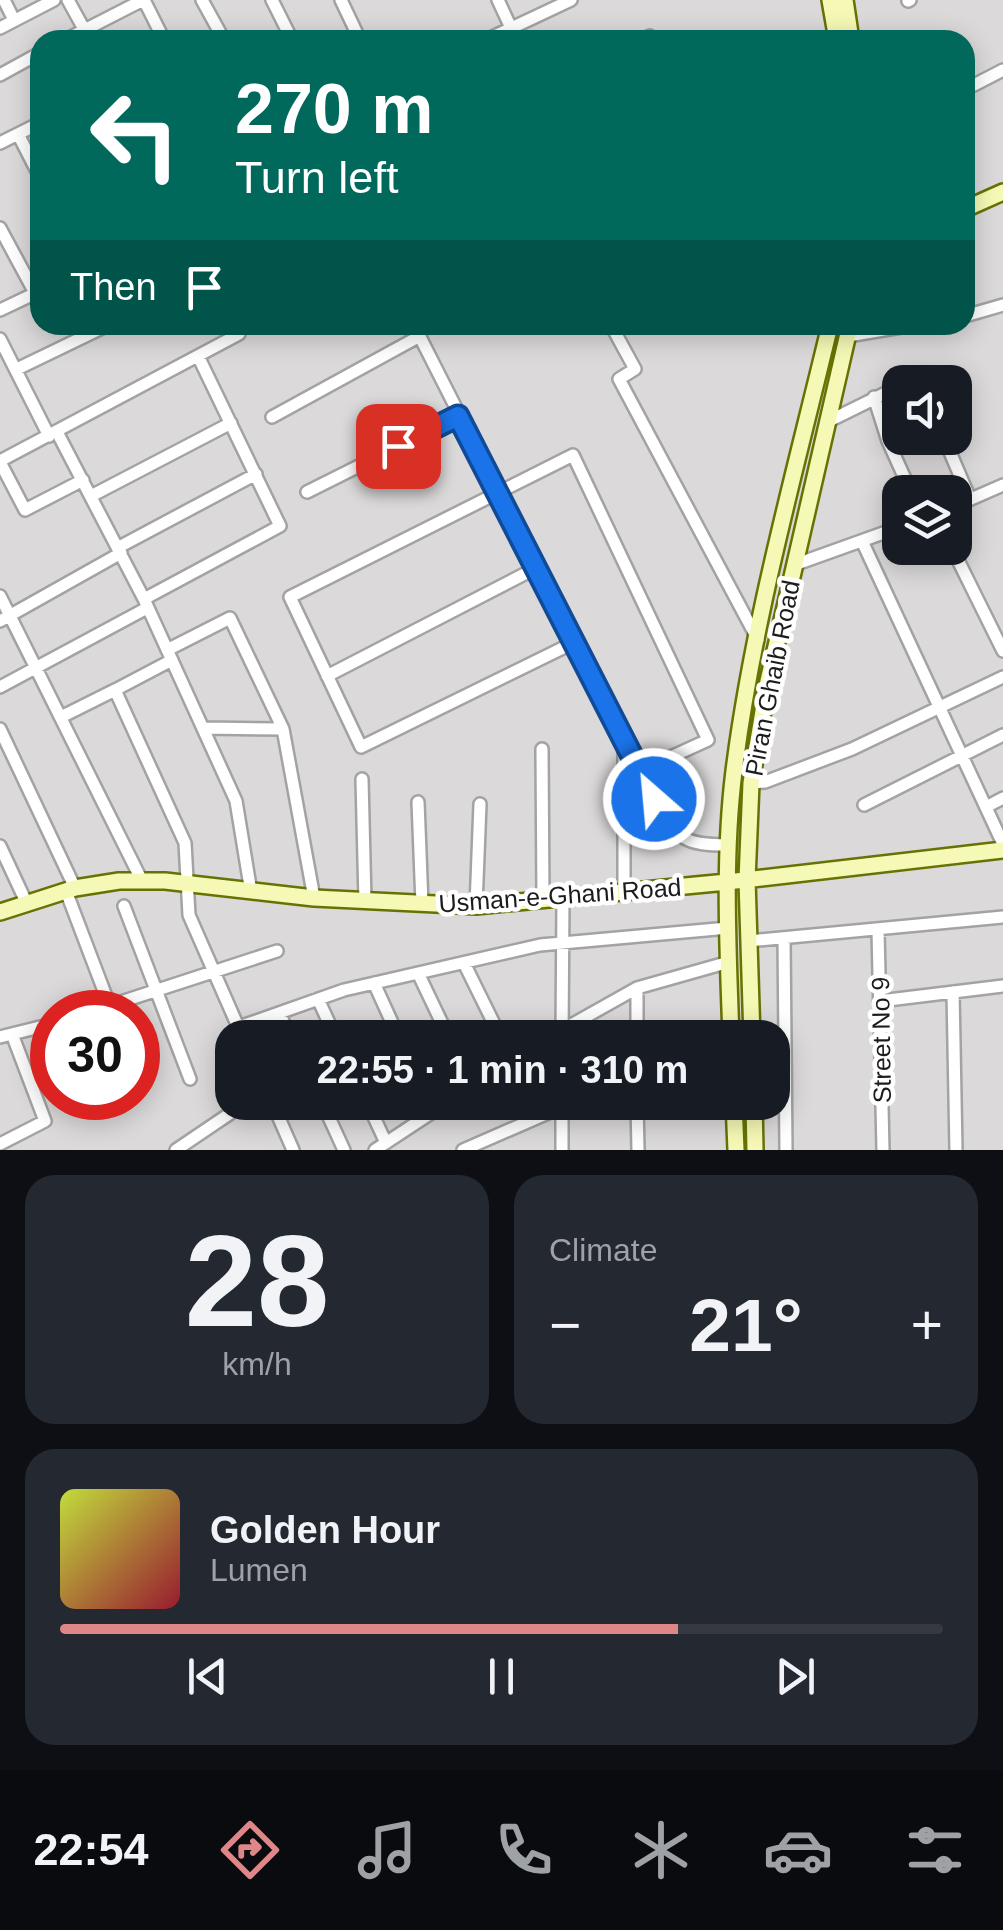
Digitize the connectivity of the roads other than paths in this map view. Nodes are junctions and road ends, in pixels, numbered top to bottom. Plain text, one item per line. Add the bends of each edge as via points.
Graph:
1 (4, 0) edge
2 (54, 0) edge
3 (68, 0) edge
4 (144, 0) edge
5 (202, 0) edge
6 (272, 0) edge
7 (341, 0) edge
8 (498, 0) edge
9 (571, 0) edge
10 (830, 0) edge
11 (845, 0) edge
12 (14, 20) junction
13 (0, 28) edge
14 (512, 28) junction
15 (84, 30) edge
16 (95, 30) edge
17 (159, 30) edge
18 (218, 30) edge
19 (287, 30) edge
20 (355, 30) edge
21 (508, 30) edge
22 (836, 30) edge
23 (850, 30) edge
24 (30, 58) edge
25 (1003, 70) edge
26 (0, 75) edge
27 (975, 84) edge
28 (30, 128) edge
29 (18, 134) junction
30 (0, 143) edge
31 (30, 157) edge
32 (1003, 192) edge
33 (975, 205) edge
34 (0, 228) edge
35 (30, 279) edge
36 (30, 296) edge
37 (1003, 305) edge
38 (0, 310) edge
39 (975, 313) edge
40 (87, 335) edge
41 (237, 335) edge
42 (410, 335) edge
43 (419, 335) edge
44 (617, 335) edge
45 (828, 335) edge
46 (848, 335) edge
47 (0, 339) edge
48 (198, 358) junction
49 (17, 369) junction
50 (882, 394) edge
51 (874, 397) junction
52 (458, 416) junction
53 (272, 418) dead end
54 (831, 420) junction
55 (231, 423) junction
56 (53, 434) junction
57 (0, 461) edge
58 (256, 474) junction
59 (903, 475) edge
60 (82, 480) junction
61 (1003, 485) edge
62 (307, 492) dead end
63 (498, 493) junction
64 (91, 496) junction
65 (972, 498) edge
66 (882, 534) edge
67 (862, 541) junction
68 (120, 550) junction
69 (794, 565) junction
70 (960, 565) edge
71 (536, 568) junction
72 (0, 596) edge
73 (146, 603) junction
74 (5, 618) edge
75 (758, 640) junction
76 (575, 642) junction
77 (1003, 650) edge
78 (170, 655) junction
79 (37, 668) junction
80 (327, 676) junction
81 (1003, 676) edge
82 (0, 687) edge
83 (115, 690) junction
84 (940, 708) junction
85 (61, 717) junction
86 (204, 728) junction
87 (283, 728) junction
88 (0, 729) edge
89 (1003, 735) edge
90 (624, 738) junction
91 (542, 749) dead end
92 (962, 756) junction
93 (640, 771) junction
94 (362, 780) dead end
95 (751, 783) junction
96 (1003, 798) edge
97 (418, 802) dead end
98 (480, 804) dead end
99 (864, 804) dead end
100 (986, 807) junction
101 (728, 845) junction
102 (0, 846) edge
103 (1003, 847) edge
104 (746, 880) junction
105 (142, 881) junction
106 (727, 882) junction
107 (189, 884) junction
108 (71, 889) junction
109 (250, 892) junction
110 (624, 892) junction
111 (314, 898) junction
112 (563, 898) junction
113 (543, 900) junction
114 (364, 902) junction
115 (27, 904) junction
116 (422, 904) junction
117 (124, 906) dead end
118 (476, 906) junction
119 (0, 912) edge
120 (1003, 917) edge
121 (728, 928) junction
122 (878, 930) junction
123 (784, 938) junction
124 (748, 941) junction
125 (562, 944) junction
126 (277, 952) dead end
127 (464, 962) junction
128 (728, 962) junction
129 (214, 973) junction
130 (418, 973) junction
131 (374, 983) junction
132 (1003, 986) edge
133 (637, 988) junction
134 (105, 990) edge
135 (158, 990) edge
136 (160, 990) edge
137 (953, 992) junction
138 (160, 996) edge
139 (318, 1000) junction
140 (880, 1000) junction
141 (279, 1013) junction
142 (236, 1020) edge
143 (265, 1020) edge
144 (282, 1020) edge
145 (327, 1020) edge
146 (391, 1020) edge
147 (440, 1020) edge
148 (492, 1020) edge
149 (562, 1020) edge
150 (584, 1020) edge
151 (637, 1020) edge
152 (731, 1020) edge
153 (751, 1020) edge
154 (6, 1036) edge
155 (190, 1079) dead end
156 (220, 1120) edge
157 (280, 1120) edge
158 (330, 1120) edge
159 (373, 1120) edge
160 (415, 1120) edge
161 (529, 1120) edge
162 (562, 1120) edge
163 (637, 1120) edge
164 (735, 1120) edge
165 (754, 1120) edge
166 (0, 1144) edge
167 (381, 1146) edge
168 (176, 1150) edge
169 (293, 1150) edge
170 (344, 1150) edge
171 (463, 1150) edge
172 (562, 1150) edge
173 (638, 1150) edge
174 (736, 1150) edge
175 (755, 1150) edge
176 (786, 1150) edge
177 (883, 1150) edge
178 (956, 1150) edge

1 - 12 street
2 - 12 street
3 - 15 street
4 - 16 street
4 - 17 street
5 - 18 street
6 - 19 street
7 - 20 street
8 - 14 street
9 - 14 street
10 - 22 main road
11 - 23 main road
12 - 13 street
14 - 21 street
24 - 26 street
25 - 27 street
28 - 29 street
29 - 30 street
29 - 31 street
32 - 33 main road
34 - 35 street
36 - 38 street
37 - 39 street
40 - 49 street
41 - 48 street
42 - 53 street
43 - 52 street
44 - 75 street via 636,368 618,379
45 - 75 main road, Piran Ghaib Road
46 - 54 main road, Piran Ghaib Road
47 - 49 street
48 - 55 street
48 - 56 street
49 - 56 street
50 - 51 street
51 - 54 street
51 - 59 street
52 - 62 street
52 - 63 street
54 - 69 main road, Piran Ghaib Road
55 - 58 street
55 - 64 street
56 - 57 street
56 - 60 street
57 - 60 street via 25,510
58 - 68 street
58 - 73 street via 280,526
60 - 64 street
61 - 65 street
63 - 71 street
63 - 80 street via 290,597
63 - 93 street via 573,455 708,740
64 - 68 street
66 - 67 street
67 - 69 street
67 - 84 street
68 - 73 street
68 - 74 street
69 - 95 main road, Piran Ghaib Road
70 - 77 street
71 - 76 street
71 - 80 street
72 - 74 street
73 - 78 street
73 - 79 street
74 - 79 street
75 - 101 main road, Piran Ghaib Road
76 - 80 street via 361,747
76 - 90 street
78 - 83 street
78 - 86 street
78 - 87 street via 230,618
79 - 82 street
79 - 85 street
81 - 84 street
83 - 85 street
83 - 107 street via 186,843
84 - 92 street
84 - 95 street via 852,750
85 - 105 street
86 - 87 street
86 - 109 street via 236,800
87 - 111 street
88 - 108 street
89 - 92 street
90 - 93 street
90 - 110 street
91 - 113 street
92 - 99 street
92 - 100 street
93 - 101 street via 684,840
94 - 114 street
95 - 104 main road, Piran Ghaib Road
96 - 100 street
97 - 116 street
98 - 118 street
100 - 103 street
101 - 106 main road, Piran Ghaib Road
102 - 115 street
103 - 104 main road, Usman-e-Ghani Road
104 - 106 main road, Usman-e-Ghani Road
104 - 124 main road, Piran Ghaib Road
105 - 107 main road, Usman-e-Ghani Road
105 - 108 main road, Usman-e-Ghani Road
106 - 110 main road, Usman-e-Ghani Road
106 - 121 main road, Piran Ghaib Road
107 - 109 main road, Usman-e-Ghani Road
107 - 129 street via 189,916
108 - 115 main road, Usman-e-Ghani Road
108 - 134 street
109 - 111 main road, Usman-e-Ghani Road
110 - 112 main road, Usman-e-Ghani Road
111 - 114 main road, Usman-e-Ghani Road
112 - 113 main road, Usman-e-Ghani Road
112 - 125 street
113 - 118 main road, Usman-e-Ghani Road
114 - 116 main road, Usman-e-Ghani Road
115 - 119 main road, Usman-e-Ghani Road
116 - 118 main road, Usman-e-Ghani Road
117 - 135 street
120 - 122 street
121 - 125 street
121 - 128 main road, Piran Ghaib Road
122 - 123 street
122 - 140 street, Street No 9
123 - 124 street
123 - 176 street
124 - 153 main road, Piran Ghaib Road
125 - 127 street
125 - 149 street
126 - 129 street
127 - 130 street
127 - 148 street
128 - 133 street
128 - 152 main road, Piran Ghaib Road
129 - 136 street
129 - 142 street
130 - 131 street
130 - 147 street
131 - 139 street
131 - 146 street
132 - 137 street
133 - 150 street
133 - 151 street
137 - 140 street
137 - 178 street
138 - 155 street
139 - 141 street
139 - 145 street
140 - 177 street, Street No 9
141 - 143 street
141 - 144 street
154 - 166 street via 45,1121
156 - 168 street
157 - 169 street
158 - 170 street
159 - 167 street
160 - 167 street
161 - 171 street
162 - 172 street
163 - 173 street
164 - 174 main road
165 - 175 main road

